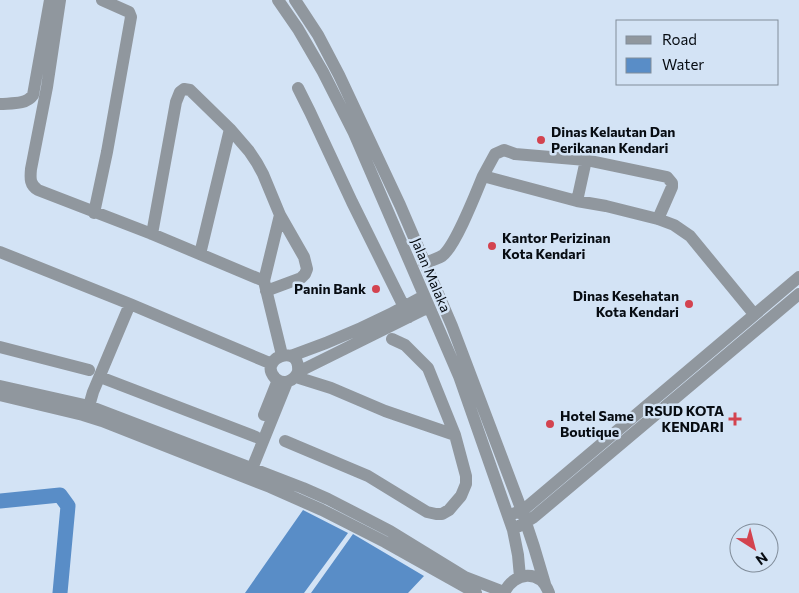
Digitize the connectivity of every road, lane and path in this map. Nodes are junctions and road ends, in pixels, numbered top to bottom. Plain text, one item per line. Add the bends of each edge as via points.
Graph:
1 (50, 0) edge
2 (60, 0) edge
3 (102, 0) edge
4 (278, 0) edge
5 (295, 0) edge
6 (298, 88) dead end
7 (0, 104) edge
8 (230, 129) junction
9 (586, 160) junction
10 (484, 176) junction
11 (577, 201) junction
12 (94, 212) junction
13 (280, 215) junction
14 (658, 219) junction
15 (152, 234) junction
16 (0, 252) edge
17 (200, 254) junction
18 (435, 259) junction
19 (265, 286) junction
20 (797, 286) edge
21 (130, 304) junction
22 (746, 305) junction
23 (416, 307) junction
24 (392, 339) dead end
25 (331, 341) junction
26 (0, 347) edge
27 (337, 353) junction
28 (287, 356) junction
29 (272, 364) junction
30 (290, 378) junction
31 (95, 381) junction
32 (0, 386) edge
33 (0, 395) edge
34 (89, 406) junction
35 (455, 435) junction
36 (285, 441) dead end
37 (251, 459) junction
38 (527, 516) junction
39 (509, 517) junction
40 (513, 530) junction
41 (520, 577) junction
42 (547, 589) edge
43 (476, 593) edge
44 (504, 593) edge

1 - 7 street via 33,95 25,101
2 - 12 street via 30,178 38,190
3 - 12 street via 129,12 131,17
4 - 23 street, Jalan Malaka via 323,72 364,158
5 - 18 street, Jalan Malaka via 339,75 400,205
6 - 23 street via 352,202
8 - 13 street via 257,163
8 - 15 street via 190,90 180,92
8 - 17 street
9 - 10 street, Jalan Malaka via 515,154 504,150 495,154
9 - 11 street
9 - 14 street, Jalan Malaka via 667,177 672,187
10 - 11 street
10 - 18 street, Jalan Malaka via 449,250
11 - 14 street
12 - 15 street
13 - 19 street
13 - 19 street via 304,257 307,269 301,278
14 - 22 street via 690,236
15 - 17 street
16 - 21 street
17 - 19 street
18 - 38 street, Jalan Malaka via 452,326
19 - 28 street
20 - 22 street
20 - 38 street
21 - 29 street
21 - 31 street
22 - 38 street
23 - 25 street
23 - 27 street
23 - 39 street, Jalan Malaka via 464,389
24 - 35 street via 405,345 428,368
25 - 27 street
25 - 28 street
26 - 31 street
27 - 30 street
28 - 29 street via 276,358
28 - 30 street via 298,363
29 - 30 street via 272,373
30 - 35 street via 331,388
30 - 37 street
31 - 34 street
31 - 37 street
32 - 34 street
33 - 37 street via 83,415 161,443
34 - 37 street
35 - 36 street via 466,484 461,496 442,514 428,512 368,476
37 - 43 street via 270,487 385,542
37 - 44 street via 390,531 465,576
38 - 39 street
38 - 40 street
38 - 42 street, Jalan Malaka
39 - 40 street, Jalan Malaka
40 - 41 street, Jalan Malaka
41 - 42 street via 534,577
41 - 44 street via 508,585

